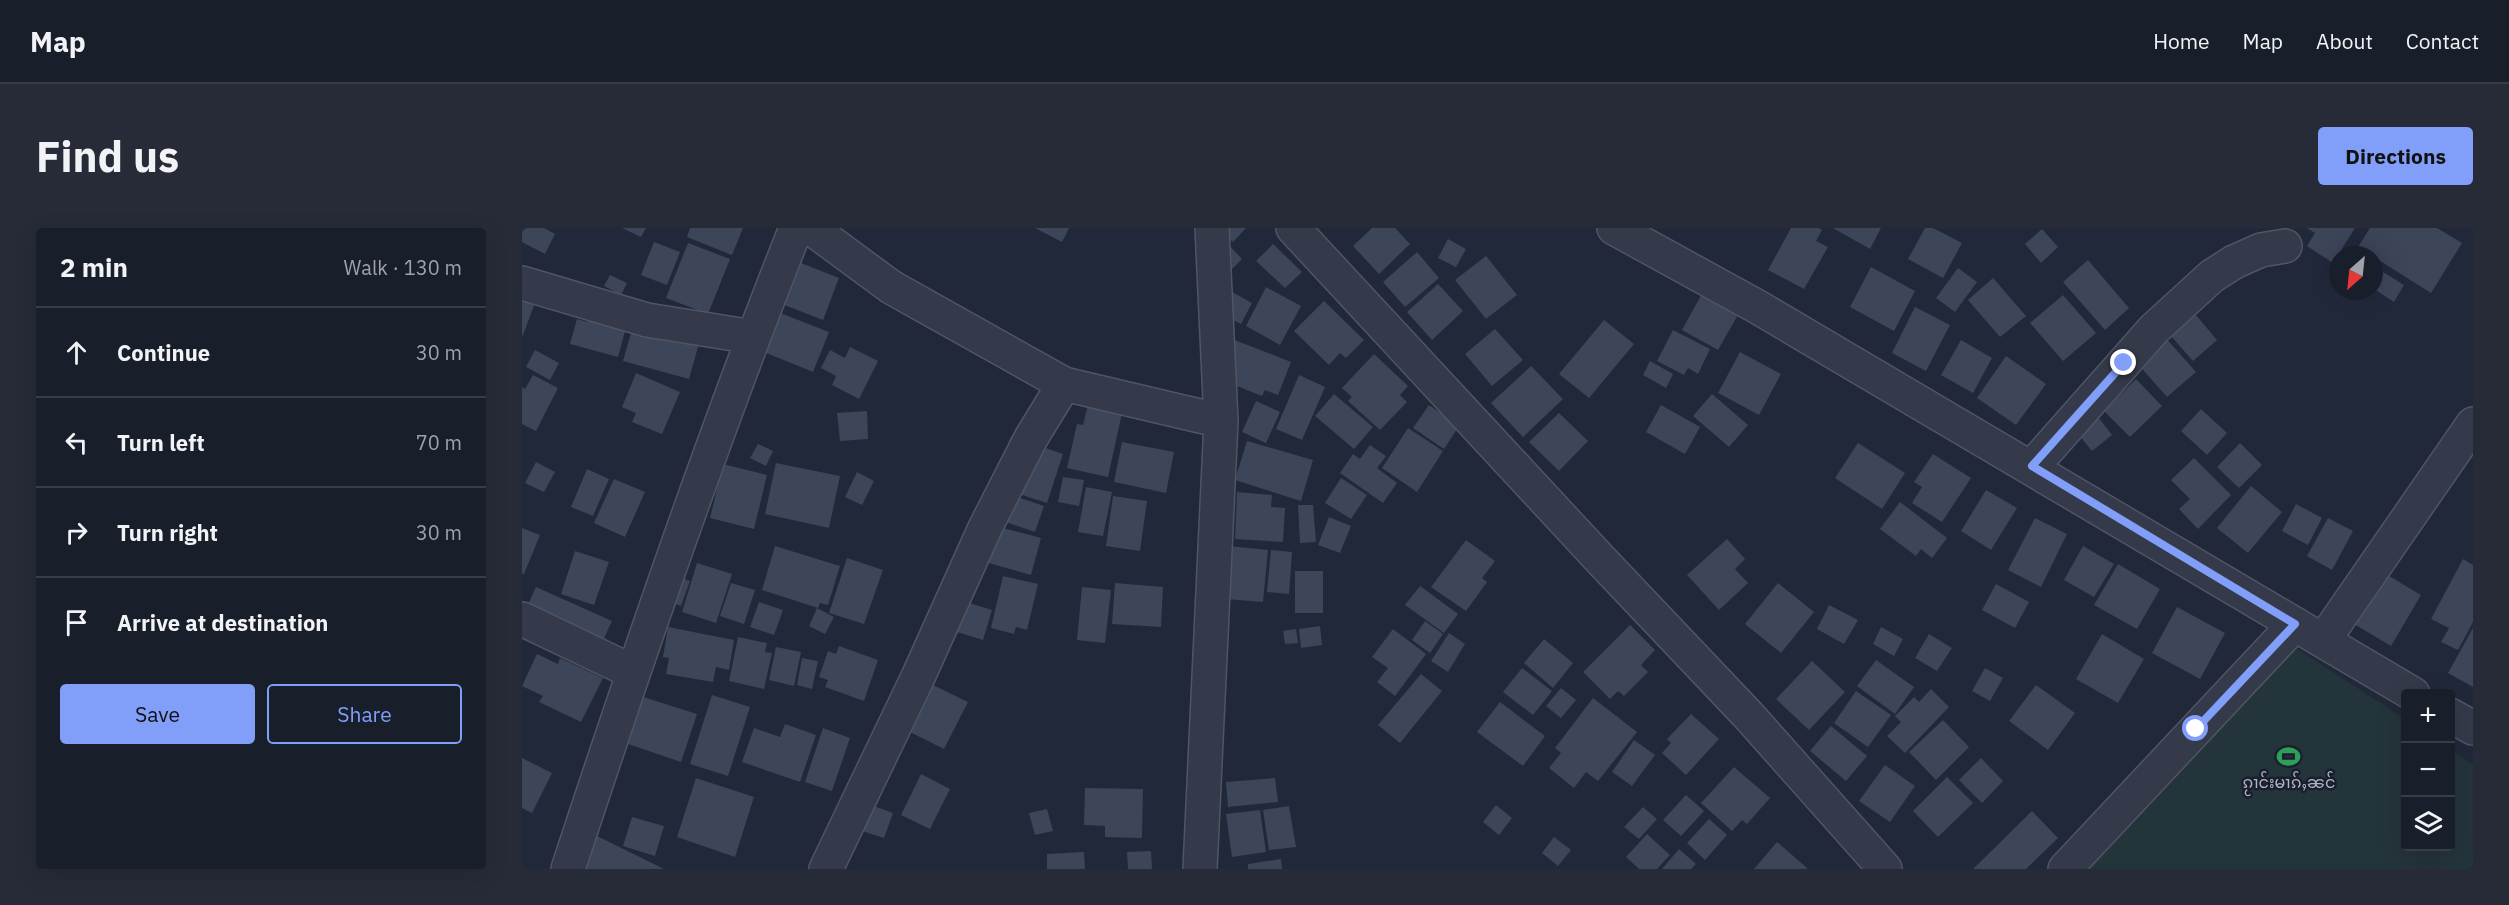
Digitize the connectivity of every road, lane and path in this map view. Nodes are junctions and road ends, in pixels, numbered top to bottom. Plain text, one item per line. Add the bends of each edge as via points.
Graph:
1 (796, 228) edge
2 (811, 228) edge
3 (1212, 228) edge
4 (1293, 228) edge
5 (1614, 228) edge
6 (2285, 246) dead end
7 (522, 283) edge
8 (753, 337) junction
9 (1064, 384) junction
10 (1221, 421) junction
11 (2473, 425) edge
12 (2032, 466) junction
13 (522, 619) edge
14 (2295, 624) junction
15 (2323, 641) junction
16 (633, 672) junction
17 (2406, 689) edge
18 (2455, 717) edge
19 (2473, 728) edge
20 (568, 869) edge
21 (826, 869) edge
22 (1200, 869) edge
23 (1885, 869) edge
24 (2065, 869) edge

1 - 8 street
2 - 9 street via 891,287
3 - 10 street
4 - 23 street via 1599,560 1749,716
5 - 12 street
6 - 12 street via 2261,250 2212,276 2154,329
7 - 8 street via 647,321
8 - 16 street
9 - 10 street
9 - 21 street via 985,528
10 - 22 street
11 - 15 street
12 - 14 street
13 - 16 street
14 - 15 street
14 - 24 street
15 - 17 street
16 - 20 street
18 - 19 street

